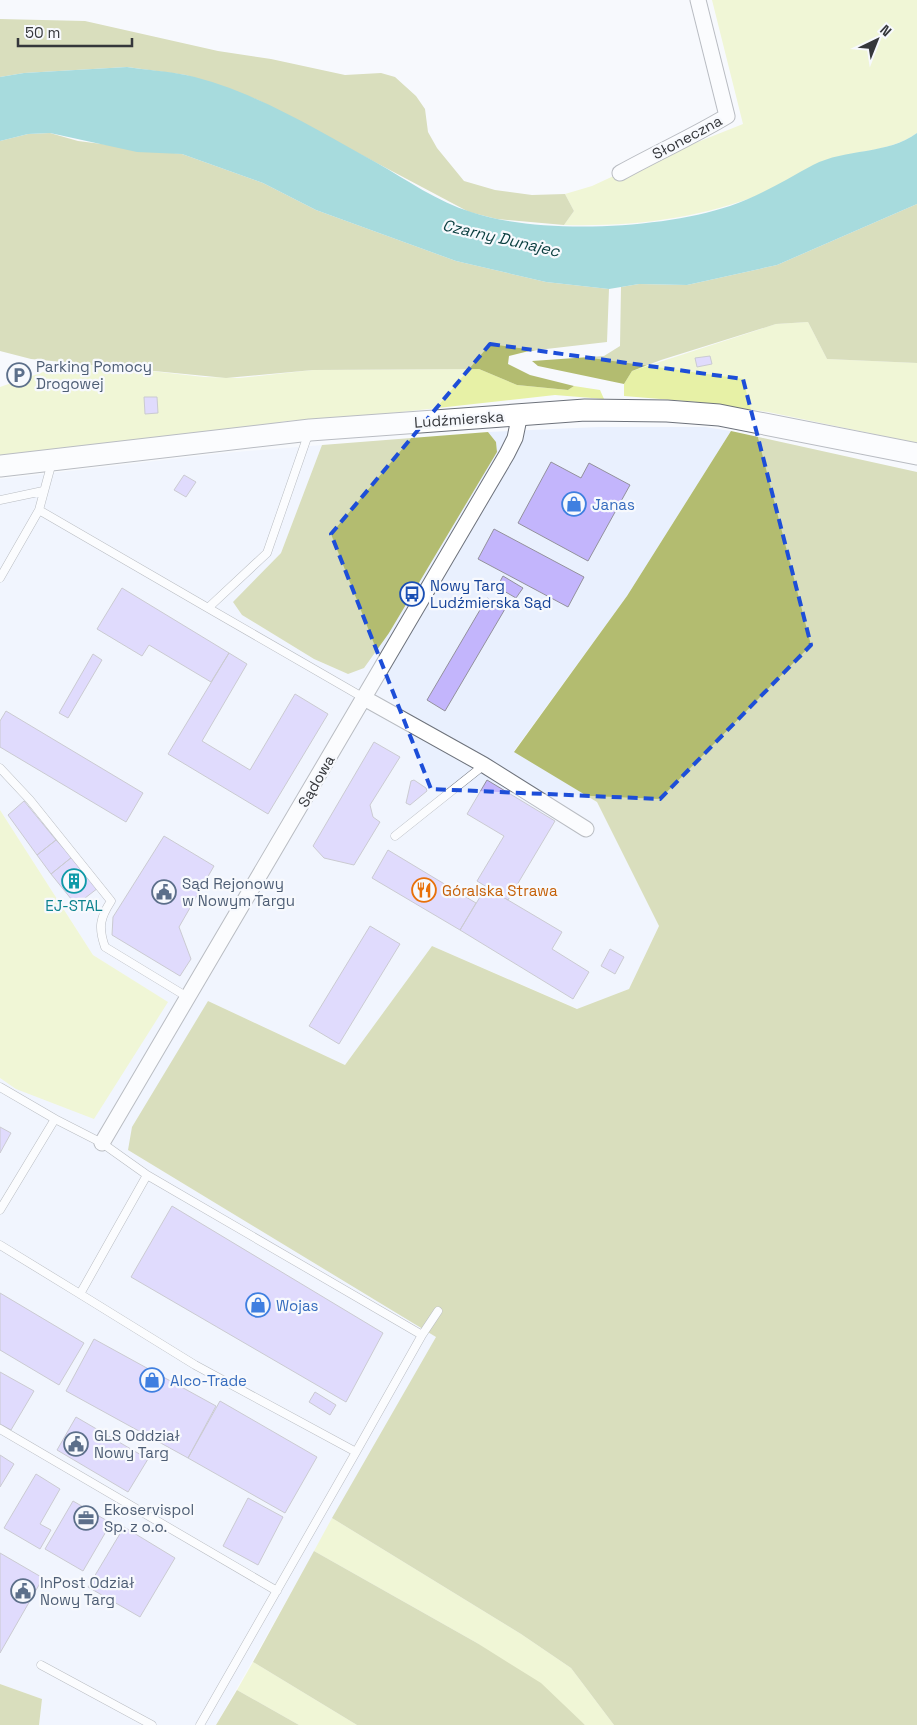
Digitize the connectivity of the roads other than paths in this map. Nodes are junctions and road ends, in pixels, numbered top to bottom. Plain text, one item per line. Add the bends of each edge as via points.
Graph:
1 (698, 0) edge
2 (620, 173) dead end
3 (520, 414) junction
4 (310, 430) junction
5 (917, 454) edge
6 (53, 460) junction
7 (0, 466) edge
8 (43, 491) junction
9 (0, 500) edge
10 (39, 510) junction
11 (0, 578) edge
12 (208, 608) junction
13 (364, 698) junction
14 (484, 765) junction
15 (0, 768) edge
16 (586, 829) dead end
17 (395, 836) dead end
18 (189, 998) junction
19 (0, 1087) edge
20 (55, 1119) junction
21 (102, 1143) junction
22 (147, 1175) junction
23 (0, 1210) edge
24 (0, 1244) edge
25 (80, 1294) junction
26 (438, 1311) dead end
27 (422, 1335) junction
28 (0, 1429) edge
29 (356, 1452) junction
30 (277, 1590) junction
31 (41, 1665) dead end
32 (152, 1725) edge
33 (200, 1725) edge

1 - 2 street, Słoneczna via 727,116 688,140 656,152
3 - 4 main road, Ludźmierska
3 - 5 main road, Ludźmierska via 615,409 719,415
3 - 13 street, Sądowa via 515,438 507,454
4 - 6 main road, Ludźmierska
4 - 12 lane via 267,553
6 - 7 main road, Ludźmierska
6 - 8 lane
8 - 9 lane
8 - 10 lane
10 - 11 lane
10 - 12 lane
12 - 13 lane
13 - 14 street
13 - 18 street, Sądowa
14 - 16 street
14 - 17 lane
15 - 18 lane via 111,900 101,917 101,936 105,947
18 - 21 street, Sądowa
19 - 20 lane
20 - 21 lane
20 - 23 lane
21 - 22 lane
22 - 25 lane
22 - 27 lane
24 - 25 lane
25 - 29 lane via 196,1365
26 - 27 lane
27 - 29 lane
28 - 30 lane
29 - 30 lane
30 - 33 lane
31 - 32 lane

